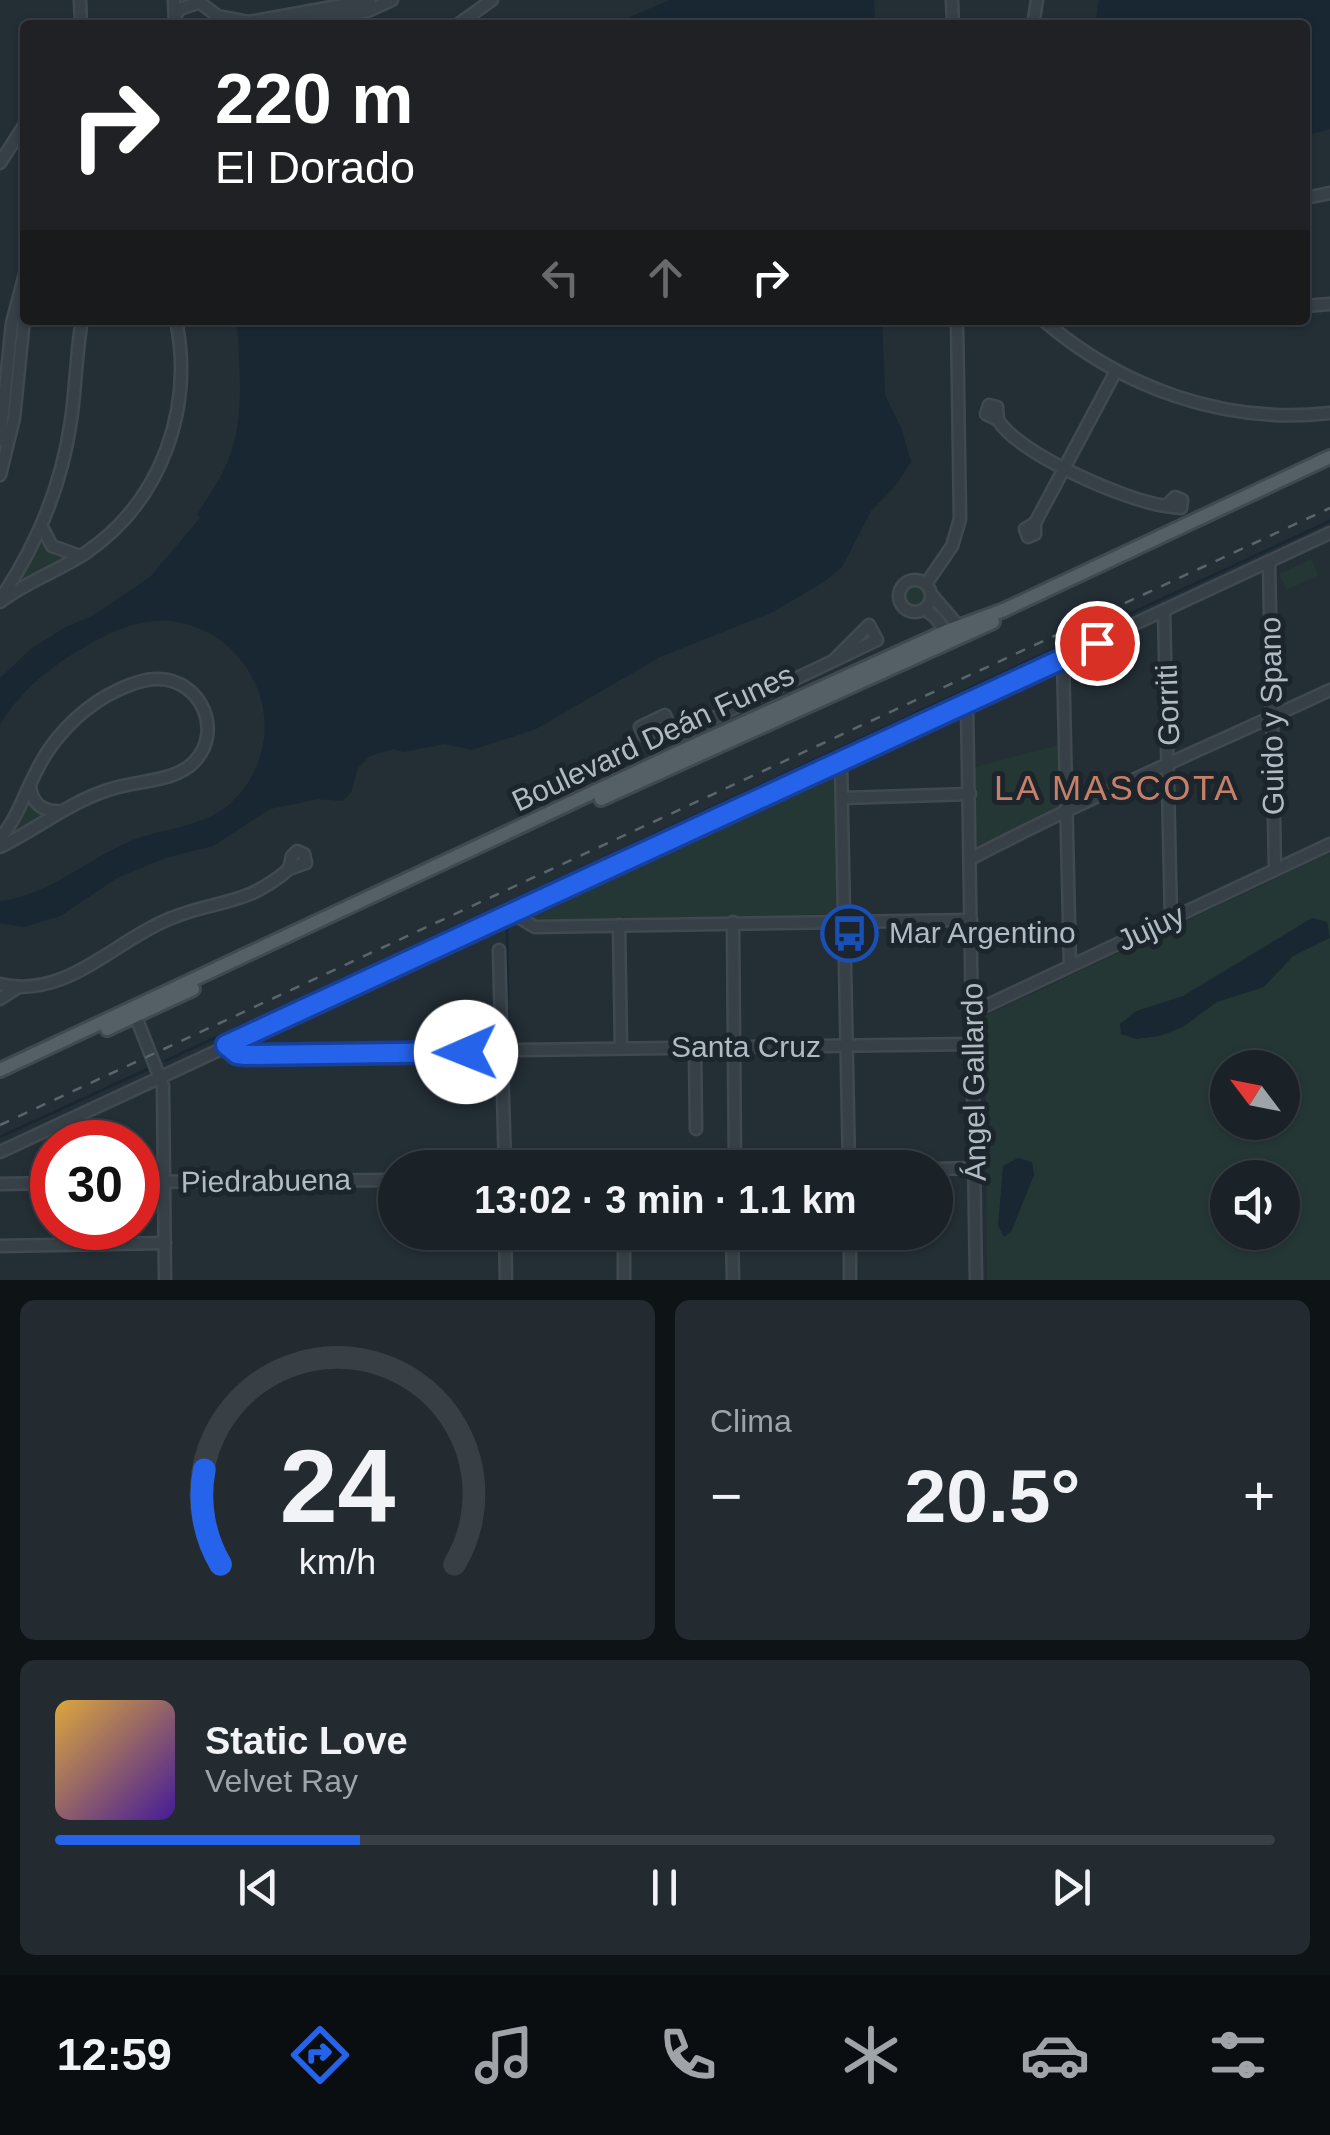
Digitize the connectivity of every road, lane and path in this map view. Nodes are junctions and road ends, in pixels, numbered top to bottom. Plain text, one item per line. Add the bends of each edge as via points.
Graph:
1 (370, 0) edge
2 (392, 0) edge
3 (492, 0) edge
4 (204, 4) edge
5 (176, 20) edge
6 (243, 20) edge
7 (259, 20) edge
8 (313, 20) edge
9 (463, 20) edge
10 (20, 132) edge
11 (0, 163) edge
12 (20, 293) edge
13 (23, 325) edge
14 (81, 325) edge
15 (177, 325) edge
16 (958, 325) edge
17 (1049, 325) edge
18 (1116, 372) junction
19 (1330, 413) edge
20 (998, 420) dead end
21 (0, 440) edge
22 (1330, 457) edge
23 (1330, 466) edge
24 (1064, 468) junction
25 (0, 475) edge
26 (1166, 506) dead end
27 (1035, 522) dead end
28 (42, 527) junction
29 (1330, 533) edge
30 (80, 556) junction
31 (1269, 562) junction
32 (929, 589) junction
33 (0, 600) edge
34 (924, 609) junction
35 (1164, 612) junction
36 (955, 632) junction
37 (1063, 658) junction
38 (833, 661) dead end
39 (1330, 690) edge
40 (966, 704) junction
41 (1272, 718) junction
42 (669, 725) dead end
43 (680, 734) junction
44 (686, 749) junction
45 (841, 762) junction
46 (1170, 765) junction
47 (30, 784) junction
48 (970, 794) junction
49 (844, 798) junction
50 (1067, 809) junction
51 (59, 811) junction
52 (0, 839) edge
53 (1330, 844) edge
54 (0, 847) edge
55 (972, 858) junction
56 (289, 869) dead end
57 (1275, 869) junction
58 (516, 912) junction
59 (1171, 918) junction
60 (972, 920) junction
61 (845, 921) junction
62 (732, 922) junction
63 (620, 925) junction
64 (500, 950) dead end
65 (1070, 966) junction
66 (0, 984) edge
67 (17, 988) junction
68 (0, 999) edge
69 (134, 1011) junction
70 (973, 1012) junction
71 (973, 1044) junction
72 (226, 1045) junction
73 (733, 1046) junction
74 (849, 1046) junction
75 (696, 1047) junction
76 (621, 1048) junction
77 (520, 1050) dead end
78 (502, 1052) junction
79 (0, 1070) edge
80 (162, 1077) junction
81 (0, 1078) edge
82 (696, 1129) dead end
83 (505, 1150) edge
84 (735, 1150) edge
85 (850, 1150) edge
86 (0, 1152) edge
87 (976, 1168) junction
88 (953, 1169) edge
89 (378, 1180) edge
90 (160, 1182) edge
91 (164, 1182) junction
92 (30, 1183) edge
93 (0, 1184) edge
94 (164, 1243) junction
95 (0, 1246) edge
96 (506, 1250) edge
97 (624, 1250) edge
98 (732, 1250) edge
99 (850, 1250) edge
100 (165, 1280) edge
101 (506, 1280) edge
102 (624, 1280) edge
103 (732, 1280) edge
104 (850, 1280) edge
105 (976, 1280) edge

1 - 7 street
2 - 8 street
3 - 9 street
4 - 5 street via 184,7
4 - 6 street
10 - 11 street
12 - 21 street
13 - 25 street via 14,418
14 - 28 street via 68,444
15 - 30 street via 182,372 169,445 133,510
16 - 32 street via 960,518
17 - 18 street
18 - 19 street via 1207,406
18 - 24 street
20 - 24 street
22 - 36 main road, Boulevard Deán Funes
23 - 36 main road, Boulevard Deán Funes
24 - 26 street
24 - 27 street
28 - 30 street via 52,546
28 - 33 street
29 - 31 street
30 - 33 street
31 - 35 street
31 - 41 street, Guido y Spano
32 - 34 street
32 - 34 street via 911,580 899,597 908,610
32 - 36 street
34 - 36 street
35 - 37 street
35 - 46 street, Gorriti
36 - 44 main road, Boulevard Deán Funes
36 - 69 main road, Boulevard Deán Funes
37 - 40 street
37 - 50 street
38 - 43 street
39 - 41 street
40 - 45 street
40 - 48 street, Ángel Gallardo
41 - 46 street
41 - 57 street, Guido y Spano
42 - 43 street
43 - 44 street
44 - 69 main road, Boulevard Deán Funes
45 - 49 street
45 - 58 street
46 - 50 street
46 - 59 street, Gorriti
47 - 51 street via 36,802
47 - 51 street via 64,730 107,696 160,678 196,694 208,730 193,764
47 - 52 street
48 - 49 street
48 - 55 street, Ángel Gallardo
49 - 61 street
50 - 55 street
50 - 65 street
51 - 54 street
53 - 57 street, Jujuy
55 - 60 street, Ángel Gallardo
56 - 67 street via 238,900 152,926 73,974
57 - 59 street, Jujuy
58 - 63 street via 535,927
58 - 72 street
59 - 65 street, Jujuy
60 - 61 street
60 - 70 street, Ángel Gallardo
61 - 62 street
61 - 74 street
62 - 63 street
62 - 73 street
63 - 76 street
64 - 78 street
65 - 70 street, Jujuy
66 - 67 street
67 - 68 street
69 - 79 main road, Boulevard Deán Funes
69 - 80 street
69 - 81 main road, Boulevard Deán Funes
70 - 71 street, Ángel Gallardo
71 - 74 street, Santa Cruz
71 - 87 street, Ángel Gallardo
72 - 78 street via 246,1055
72 - 80 street
73 - 74 street, Santa Cruz
73 - 75 street, Santa Cruz
73 - 84 street
74 - 85 street
75 - 76 street, Santa Cruz
75 - 82 street
76 - 77 street, Santa Cruz
78 - 83 street
80 - 86 street
80 - 91 street
87 - 88 street
87 - 105 street, Ángel Gallardo
89 - 91 street, Piedrabuena
90 - 91 street, Piedrabuena
91 - 94 street
92 - 93 street
94 - 95 street
94 - 100 street
96 - 101 street
97 - 102 street
98 - 103 street
99 - 104 street

